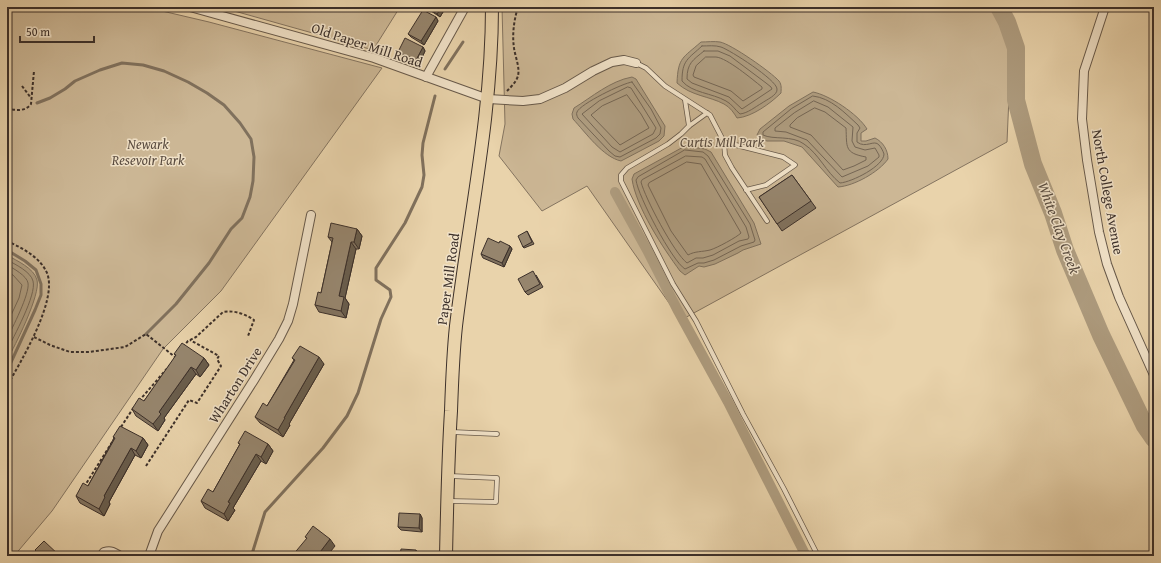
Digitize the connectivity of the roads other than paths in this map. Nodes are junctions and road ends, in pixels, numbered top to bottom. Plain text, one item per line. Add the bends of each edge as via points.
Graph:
1 (190, 7) edge
2 (465, 7) edge
3 (492, 7) edge
4 (1105, 7) edge
5 (636, 63) joint
6 (426, 77) junction
7 (488, 99) junction
8 (685, 100) junction
9 (707, 113) junction
10 (689, 126) junction
11 (724, 142) junction
12 (746, 190) junction
13 (311, 215) dead end
14 (767, 221) edge
15 (1154, 376) edge
16 (450, 432) junction
17 (496, 434) dead end
18 (448, 476) junction
19 (447, 500) junction
20 (101, 556) edge
21 (120, 556) edge
22 (149, 556) edge
23 (446, 556) edge
24 (818, 556) edge

1 - 6 street, Old Paper Mill Road via 374,58
2 - 6 street
3 - 7 main road, Paper Mill Road
4 - 15 street, North College Avenue via 1084,71 1082,119 1087,160 1098,232 1107,264
5 - 7 street, Old Paper Mill Road via 624,60 612,62 540,99 523,102
5 - 8 lane via 646,68
6 - 7 street, Old Paper Mill Road
7 - 16 main road, Paper Mill Road via 456,328
8 - 9 lane
8 - 10 lane
9 - 10 lane
9 - 11 lane
10 - 24 lane via 668,144 627,168 621,175 621,181
11 - 12 lane via 725,155
11 - 12 lane via 783,157 795,165 766,185
12 - 14 lane
13 - 22 street, Wharton Drive via 288,321 254,380 158,531
16 - 17 lane
16 - 18 main road, Paper Mill Road
18 - 19 main road, Paper Mill Road
18 - 19 lane via 496,478 496,502
19 - 23 main road, Paper Mill Road
20 - 21 street via 109,550

